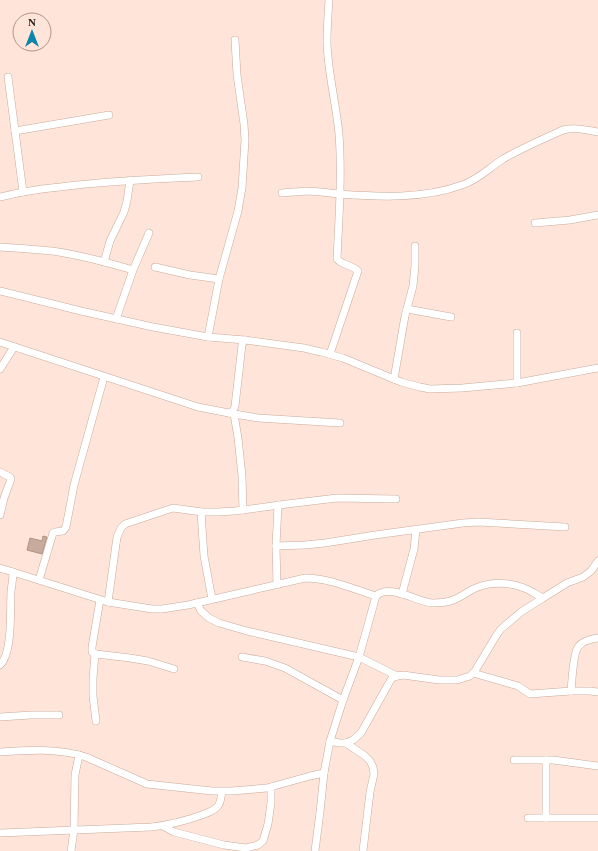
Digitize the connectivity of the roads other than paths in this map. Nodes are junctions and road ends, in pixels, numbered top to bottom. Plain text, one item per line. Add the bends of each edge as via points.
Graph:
1 (329, 0) edge
2 (235, 40) dead end
3 (8, 77) dead end
4 (109, 115) dead end
5 (15, 131) junction
6 (598, 132) edge
7 (198, 177) dead end
8 (130, 180) junction
9 (23, 192) junction
10 (282, 193) dead end
11 (339, 194) junction
12 (0, 197) edge
13 (598, 215) edge
14 (535, 223) dead end
15 (149, 233) dead end
16 (415, 246) dead end
17 (0, 247) edge
18 (104, 262) junction
19 (155, 267) dead end
20 (133, 270) junction
21 (219, 279) junction
22 (0, 291) edge
23 (407, 309) junction
24 (451, 317) dead end
25 (116, 319) junction
26 (517, 333) dead end
27 (208, 337) junction
28 (245, 340) junction
29 (0, 342) edge
30 (14, 347) junction
31 (330, 354) junction
32 (598, 368) edge
33 (0, 369) edge
34 (104, 377) junction
35 (394, 379) junction
36 (517, 384) junction
37 (231, 414) junction
38 (340, 423) dead end
39 (0, 472) edge
40 (396, 500) dead end
41 (278, 505) junction
42 (243, 510) junction
43 (200, 512) junction
44 (0, 515) edge
45 (565, 527) dead end
46 (416, 530) junction
47 (276, 546) junction
48 (598, 561) edge
49 (0, 568) edge
50 (13, 572) junction
51 (39, 580) junction
52 (277, 585) junction
53 (402, 594) junction
54 (376, 596) junction
55 (543, 598) junction
56 (212, 599) junction
57 (100, 600) junction
58 (108, 602) junction
59 (197, 603) junction
60 (598, 638) edge
61 (95, 654) junction
62 (242, 657) dead end
63 (359, 657) junction
64 (0, 665) edge
65 (174, 669) dead end
66 (473, 673) junction
67 (396, 676) junction
68 (571, 691) junction
69 (598, 692) edge
70 (343, 700) junction
71 (59, 715) dead end
72 (0, 717) edge
73 (96, 721) dead end
74 (330, 741) junction
75 (346, 743) junction
76 (0, 752) edge
77 (79, 755) junction
78 (514, 760) dead end
79 (546, 760) junction
80 (598, 766) edge
81 (324, 773) junction
82 (271, 787) junction
83 (222, 792) junction
84 (528, 818) dead end
85 (546, 818) junction
86 (598, 818) edge
87 (164, 826) junction
88 (74, 830) junction
89 (0, 833) edge
90 (224, 848) edge
91 (71, 851) edge
92 (315, 851) edge
93 (363, 851) edge

1 - 11 street via 327,43 339,134
2 - 21 street via 245,140 244,160 239,206
3 - 5 street
4 - 5 street
5 - 9 street
6 - 11 street via 576,128 563,130 509,156 476,179 449,190 395,196
7 - 8 street
8 - 9 street via 94,182
8 - 18 street via 128,201 110,240
9 - 12 street
10 - 11 street via 305,191
11 - 31 street via 336,259 357,269 358,273
13 - 14 street
15 - 20 street
16 - 23 street via 413,286
17 - 18 street via 51,251
18 - 20 street
19 - 21 street
20 - 25 street
21 - 27 street
22 - 25 street
23 - 24 street
23 - 35 street
25 - 27 street
26 - 36 street
27 - 28 street
28 - 31 street
28 - 37 street via 242,345 235,406
29 - 30 street
30 - 33 street
30 - 34 street
31 - 35 street
32 - 36 street
34 - 37 street via 198,407
34 - 51 street via 74,485 66,527 63,531 53,533
35 - 36 street via 430,389
37 - 38 street
37 - 42 street via 238,438
39 - 44 street via 11,479
40 - 41 street via 337,498
41 - 42 street
41 - 47 street
42 - 43 street
43 - 56 street via 204,556
43 - 58 street via 173,508 122,526
45 - 46 street via 478,522
46 - 47 street via 325,543
46 - 53 street
47 - 52 street
48 - 55 street via 583,577 567,583
49 - 50 street
50 - 51 street
50 - 64 street via 8,644 5,659
51 - 57 street
52 - 54 street via 297,579 313,578
52 - 56 street
53 - 54 street via 383,591
53 - 55 street via 430,603 443,603 478,587 505,583 524,587
54 - 63 street
55 - 66 street via 501,629
56 - 59 street
57 - 58 street
57 - 61 street via 92,647
58 - 59 street via 152,609
59 - 63 street via 201,611 219,623
60 - 68 street via 578,646
61 - 65 street via 148,661
61 - 73 street via 93,678
62 - 70 street via 285,668
63 - 67 street
63 - 70 street
66 - 67 street via 458,680
66 - 68 street via 518,686 530,694
67 - 75 street via 392,678 360,733
68 - 69 street
70 - 74 street
71 - 72 street
74 - 75 street
74 - 81 street
75 - 93 street via 365,756 373,767
76 - 77 street via 25,750
77 - 83 street via 146,784
77 - 88 street via 74,788
78 - 79 street
79 - 80 street
79 - 85 street
81 - 82 street
81 - 92 street
82 - 83 street
82 - 90 street via 270,815 263,841 246,848
83 - 87 street via 220,802 214,810
84 - 85 street
85 - 86 street
87 - 88 street
87 - 90 street via 174,832
88 - 89 street
88 - 91 street

